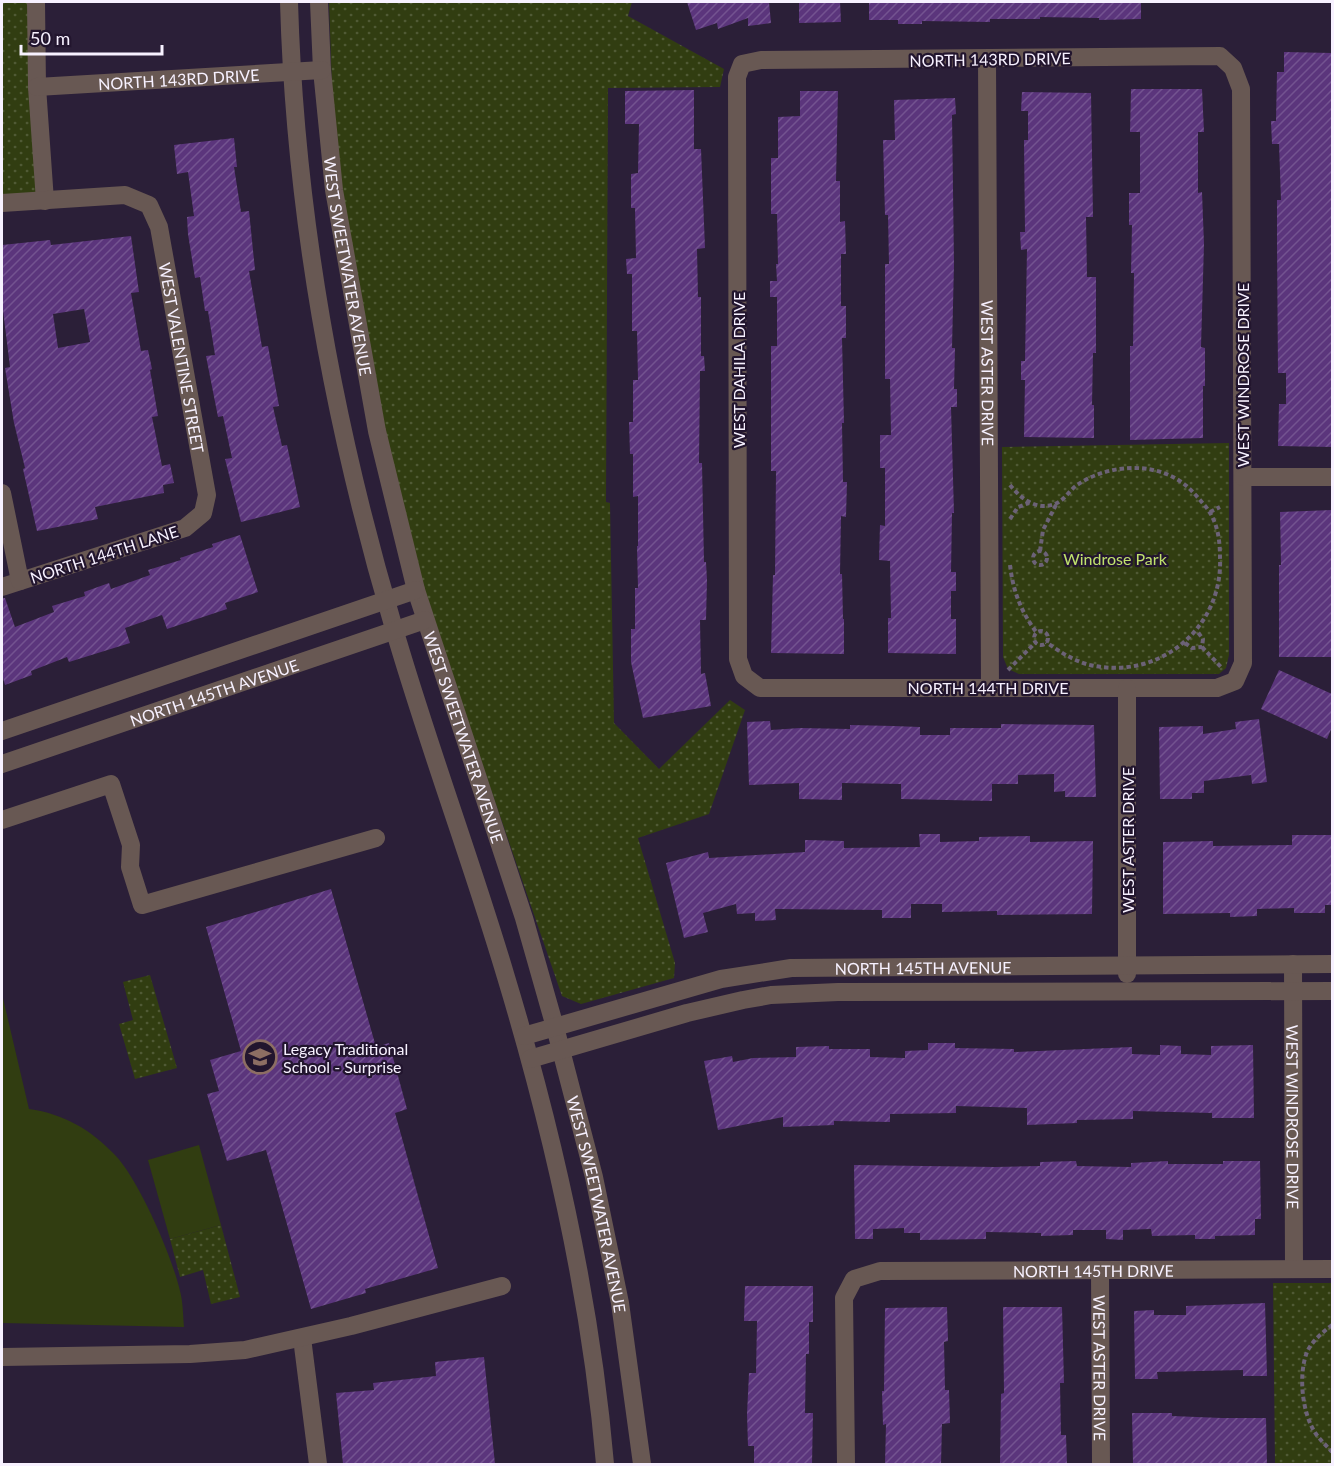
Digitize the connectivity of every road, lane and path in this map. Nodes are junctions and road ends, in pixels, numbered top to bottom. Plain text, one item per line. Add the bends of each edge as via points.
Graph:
1 (36, 2) edge
2 (289, 2) edge
3 (319, 2) edge
4 (987, 59) junction
5 (742, 64) joint
6 (1233, 68) joint
7 (322, 70) junction
8 (291, 72) junction
9 (37, 87) junction
10 (45, 201) junction
11 (2, 203) edge
12 (1243, 477) junction
13 (1332, 477) edge
14 (1010, 485) dead end
15 (2, 494) edge
16 (1058, 502) junction
17 (1030, 503) junction
18 (1220, 507) dead end
19 (1210, 512) junction
20 (203, 513) joint
21 (1010, 519) dead end
22 (1040, 552) dead end
23 (1010, 565) dead end
24 (20, 581) junction
25 (2, 587) edge
26 (416, 590) junction
27 (385, 599) junction
28 (425, 620) junction
29 (394, 629) junction
30 (1197, 631) junction
31 (1037, 633) junction
32 (1036, 642) junction
33 (1046, 642) junction
34 (1185, 643) junction
35 (1202, 647) junction
36 (1008, 671) dead end
37 (744, 676) joint
38 (1235, 681) junction
39 (990, 687) junction
40 (1127, 688) junction
41 (2, 731) edge
42 (2, 764) edge
43 (2, 820) edge
44 (376, 838) dead end
45 (1293, 964) junction
46 (1332, 964) edge
47 (1127, 965) junction
48 (1127, 991) junction
49 (1293, 991) junction
50 (1332, 991) edge
51 (555, 1027) junction
52 (524, 1036) junction
53 (561, 1050) junction
54 (530, 1059) junction
55 (1294, 1269) junction
56 (1332, 1269) edge
57 (1100, 1270) junction
58 (502, 1286) dead end
59 (1332, 1325) edge
60 (302, 1338) junction
61 (2, 1357) edge
62 (1332, 1452) edge
63 (318, 1464) edge
64 (606, 1464) edge
65 (642, 1464) edge
66 (846, 1464) edge
67 (1101, 1464) edge

1 - 9 street
2 - 8 street, WEST SWEETWATER AVENUE
3 - 7 street, WEST SWEETWATER AVENUE
4 - 5 street, NORTH 143RD DRIVE via 761,60
4 - 6 street, NORTH 143RD DRIVE via 1220,56
4 - 39 street, WEST ASTER DRIVE
5 - 37 street, WEST DAHILA DRIVE via 737,77 738,660
6 - 12 street, WEST WINDROSE DRIVE via 1241,89
7 - 8 street, NORTH 143RD DRIVE
7 - 26 street, WEST SWEETWATER AVENUE via 343,252 377,431
8 - 9 street, NORTH 143RD DRIVE
8 - 27 street, WEST SWEETWATER AVENUE via 314,283 351,470
9 - 10 street
10 - 11 street
10 - 20 street, WEST VALENTINE STREET via 125,195 149,205 159,227 207,495
12 - 13 street
12 - 38 street, WEST WINDROSE DRIVE via 1243,663
14 - 17 path
15 - 24 street
16 - 17 path via 1042,506
16 - 19 path via 1077,485 1098,474 1130,468 1174,478
16 - 22 path via 1044,530
17 - 21 path via 1018,507
18 - 19 path
19 - 30 path via 1220,540 1219,587
20 - 24 street, NORTH 144TH LANE via 185,528
23 - 31 path via 1018,602
24 - 25 street, NORTH 144TH LANE
26 - 27 street, NORTH 145TH AVENUE
26 - 28 street, WEST SWEETWATER AVENUE
27 - 29 street, WEST SWEETWATER AVENUE
27 - 41 street, NORTH 145TH AVENUE
28 - 29 street, NORTH 145TH AVENUE
28 - 51 street, WEST SWEETWATER AVENUE
29 - 42 street, NORTH 145TH AVENUE
29 - 52 street, WEST SWEETWATER AVENUE
30 - 34 path
30 - 35 path via 1203,639
31 - 32 path
31 - 33 path via 1045,632
32 - 33 path
32 - 36 path
33 - 34 path via 1065,656 1090,665 1120,667 1167,655
34 - 35 path via 1192,648
35 - 38 path
37 - 39 street, NORTH 144TH DRIVE via 760,688
38 - 40 street, NORTH 144TH DRIVE via 1217,688
39 - 40 street, NORTH 144TH DRIVE
40 - 47 street, WEST ASTER DRIVE
43 - 44 street via 111,784 131,845 130,867 142,905
45 - 46 street, NORTH 145TH AVENUE
45 - 47 street, NORTH 145TH AVENUE
45 - 49 street, WEST WINDROSE DRIVE
47 - 48 street, WEST ASTER DRIVE
47 - 51 street, NORTH 145TH AVENUE via 791,968 721,979
48 - 49 street, NORTH 145TH AVENUE
48 - 53 street, NORTH 145TH AVENUE via 771,995 687,1013
49 - 50 street, NORTH 145TH AVENUE
49 - 55 street, WEST WINDROSE DRIVE
51 - 52 street, NORTH 145TH AVENUE
51 - 53 street, WEST SWEETWATER AVENUE
52 - 54 street, WEST SWEETWATER AVENUE
53 - 54 street, NORTH 145TH AVENUE
53 - 65 street, WEST SWEETWATER AVENUE via 594,1177 618,1293
54 - 64 street, WEST SWEETWATER AVENUE via 579,1274
55 - 56 street, NORTH 145TH DRIVE
55 - 57 street, NORTH 145TH DRIVE
57 - 66 street, NORTH 145TH DRIVE via 880,1270 854,1280 844,1298
57 - 67 street, WEST ASTER DRIVE
58 - 60 street
59 - 62 path via 1308,1351 1301,1377 1315,1433
60 - 61 street via 214,1353
60 - 63 street

